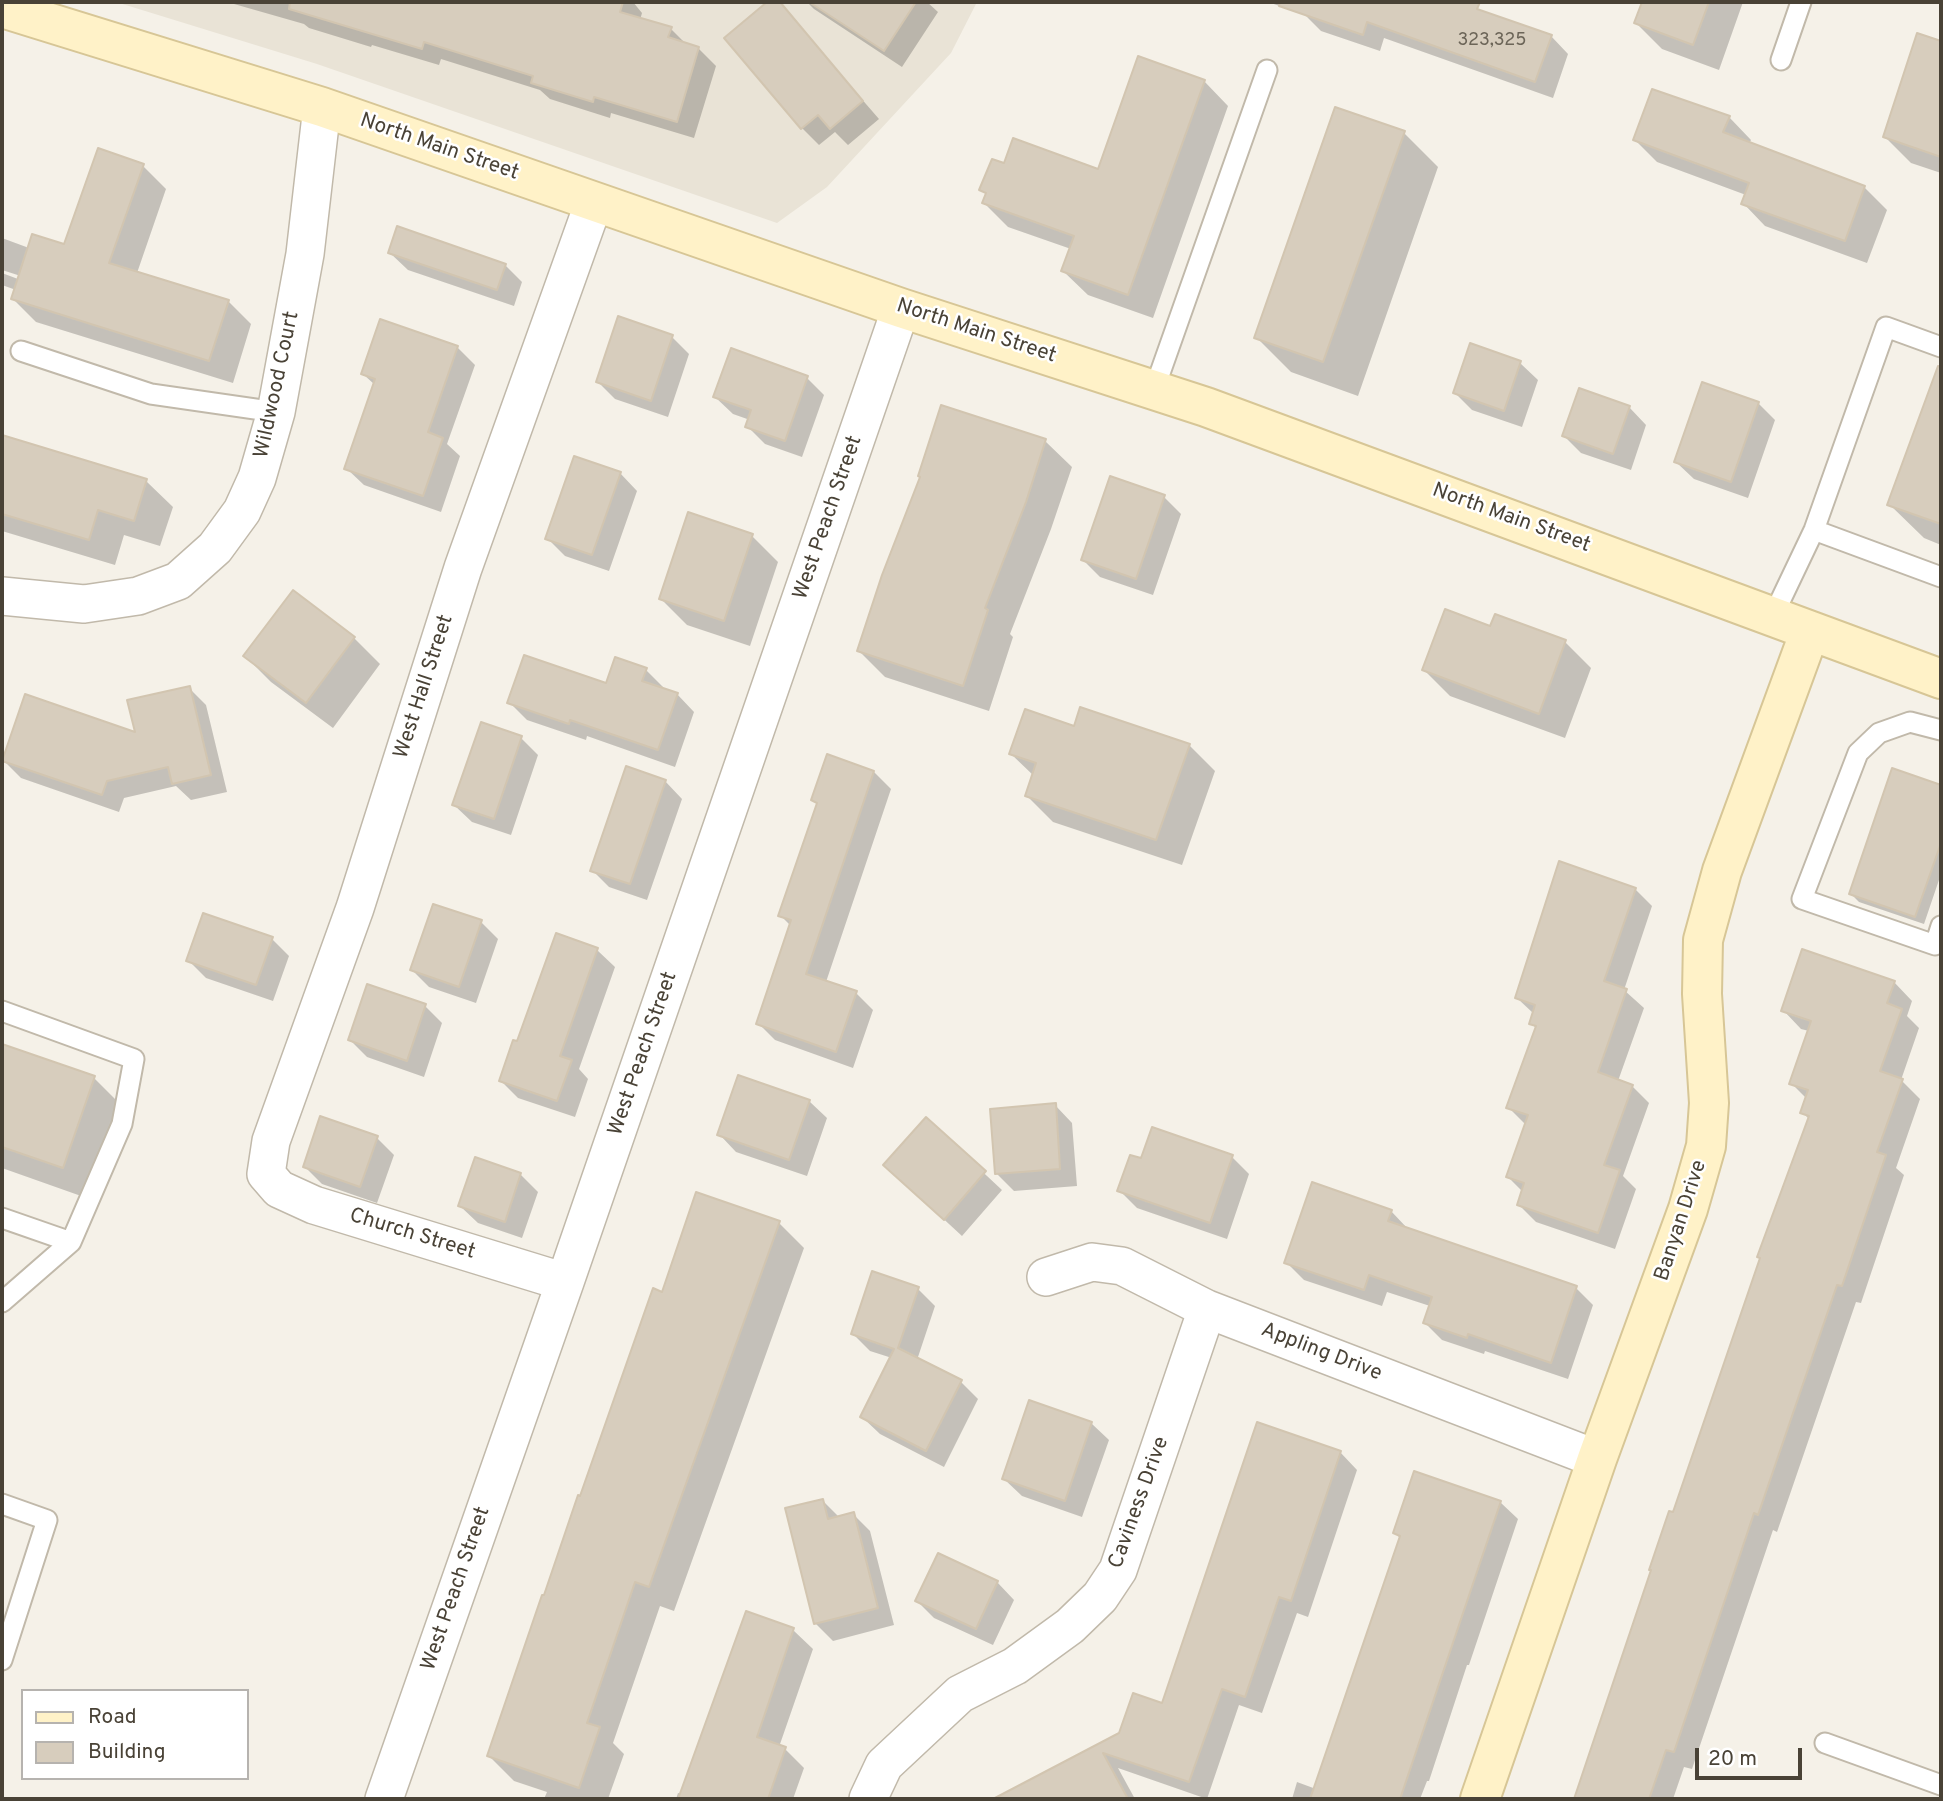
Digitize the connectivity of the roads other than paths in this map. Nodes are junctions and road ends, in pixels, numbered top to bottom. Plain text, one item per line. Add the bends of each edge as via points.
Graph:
1 (1801, 2) edge
2 (2, 8) edge
3 (1781, 60) dead end
4 (1267, 70) dead end
5 (322, 107) junction
6 (594, 202) junction
7 (901, 308) junction
8 (1941, 347) edge
9 (21, 351) dead end
10 (1154, 390) junction
11 (276, 412) junction
12 (1814, 530) junction
13 (1941, 577) edge
14 (2, 596) edge
15 (1773, 616) junction
16 (1810, 631) junction
17 (1941, 679) edge
18 (1941, 730) edge
19 (1941, 926) edge
20 (2, 1011) edge
21 (266, 1174) joint
22 (2, 1219) edge
23 (71, 1242) junction
24 (1046, 1277) dead end
25 (565, 1282) junction
26 (2, 1303) edge
27 (1207, 1309) junction
28 (1597, 1459) junction
29 (2, 1504) edge
30 (2, 1660) edge
31 (1825, 1744) dead end
32 (1941, 1785) edge
33 (384, 1799) edge
34 (868, 1799) edge
35 (1480, 1799) edge

1 - 3 lane
2 - 5 main road, North Main Street
4 - 10 lane
5 - 6 main road, North Main Street
5 - 11 street, Wildwood Court via 305,254
6 - 7 main road, North Main Street
6 - 21 street, West Hall Street via 463,568 355,908 271,1141
7 - 10 main road, North Main Street
7 - 25 street, West Peach Street
8 - 12 lane via 1886,327
9 - 11 lane via 151,394
10 - 15 main road, North Main Street
11 - 14 street, Wildwood Court via 242,511 215,548 178,581 138,596 83,604
12 - 13 lane
12 - 15 lane
15 - 16 main road, North Main Street
16 - 17 main road, North Main Street
16 - 28 main road, Banyan Drive via 1722,871 1703,940 1709,1104 1706,1146 1688,1209
18 - 19 lane via 1910,722 1879,733 1858,753 1802,899 1935,945
20 - 23 lane via 134,1059 122,1124
21 - 25 street, Church Street via 279,1189 313,1205
22 - 23 lane
23 - 26 lane
24 - 27 street, Appling Drive via 1092,1262 1122,1266
25 - 33 street, West Peach Street
27 - 28 street, Appling Drive
27 - 34 street, Caviness Drive via 1118,1570 1100,1597 1070,1626 1015,1666 960,1694 884,1765
28 - 35 main road, Banyan Drive
29 - 30 lane via 47,1520
31 - 32 lane

